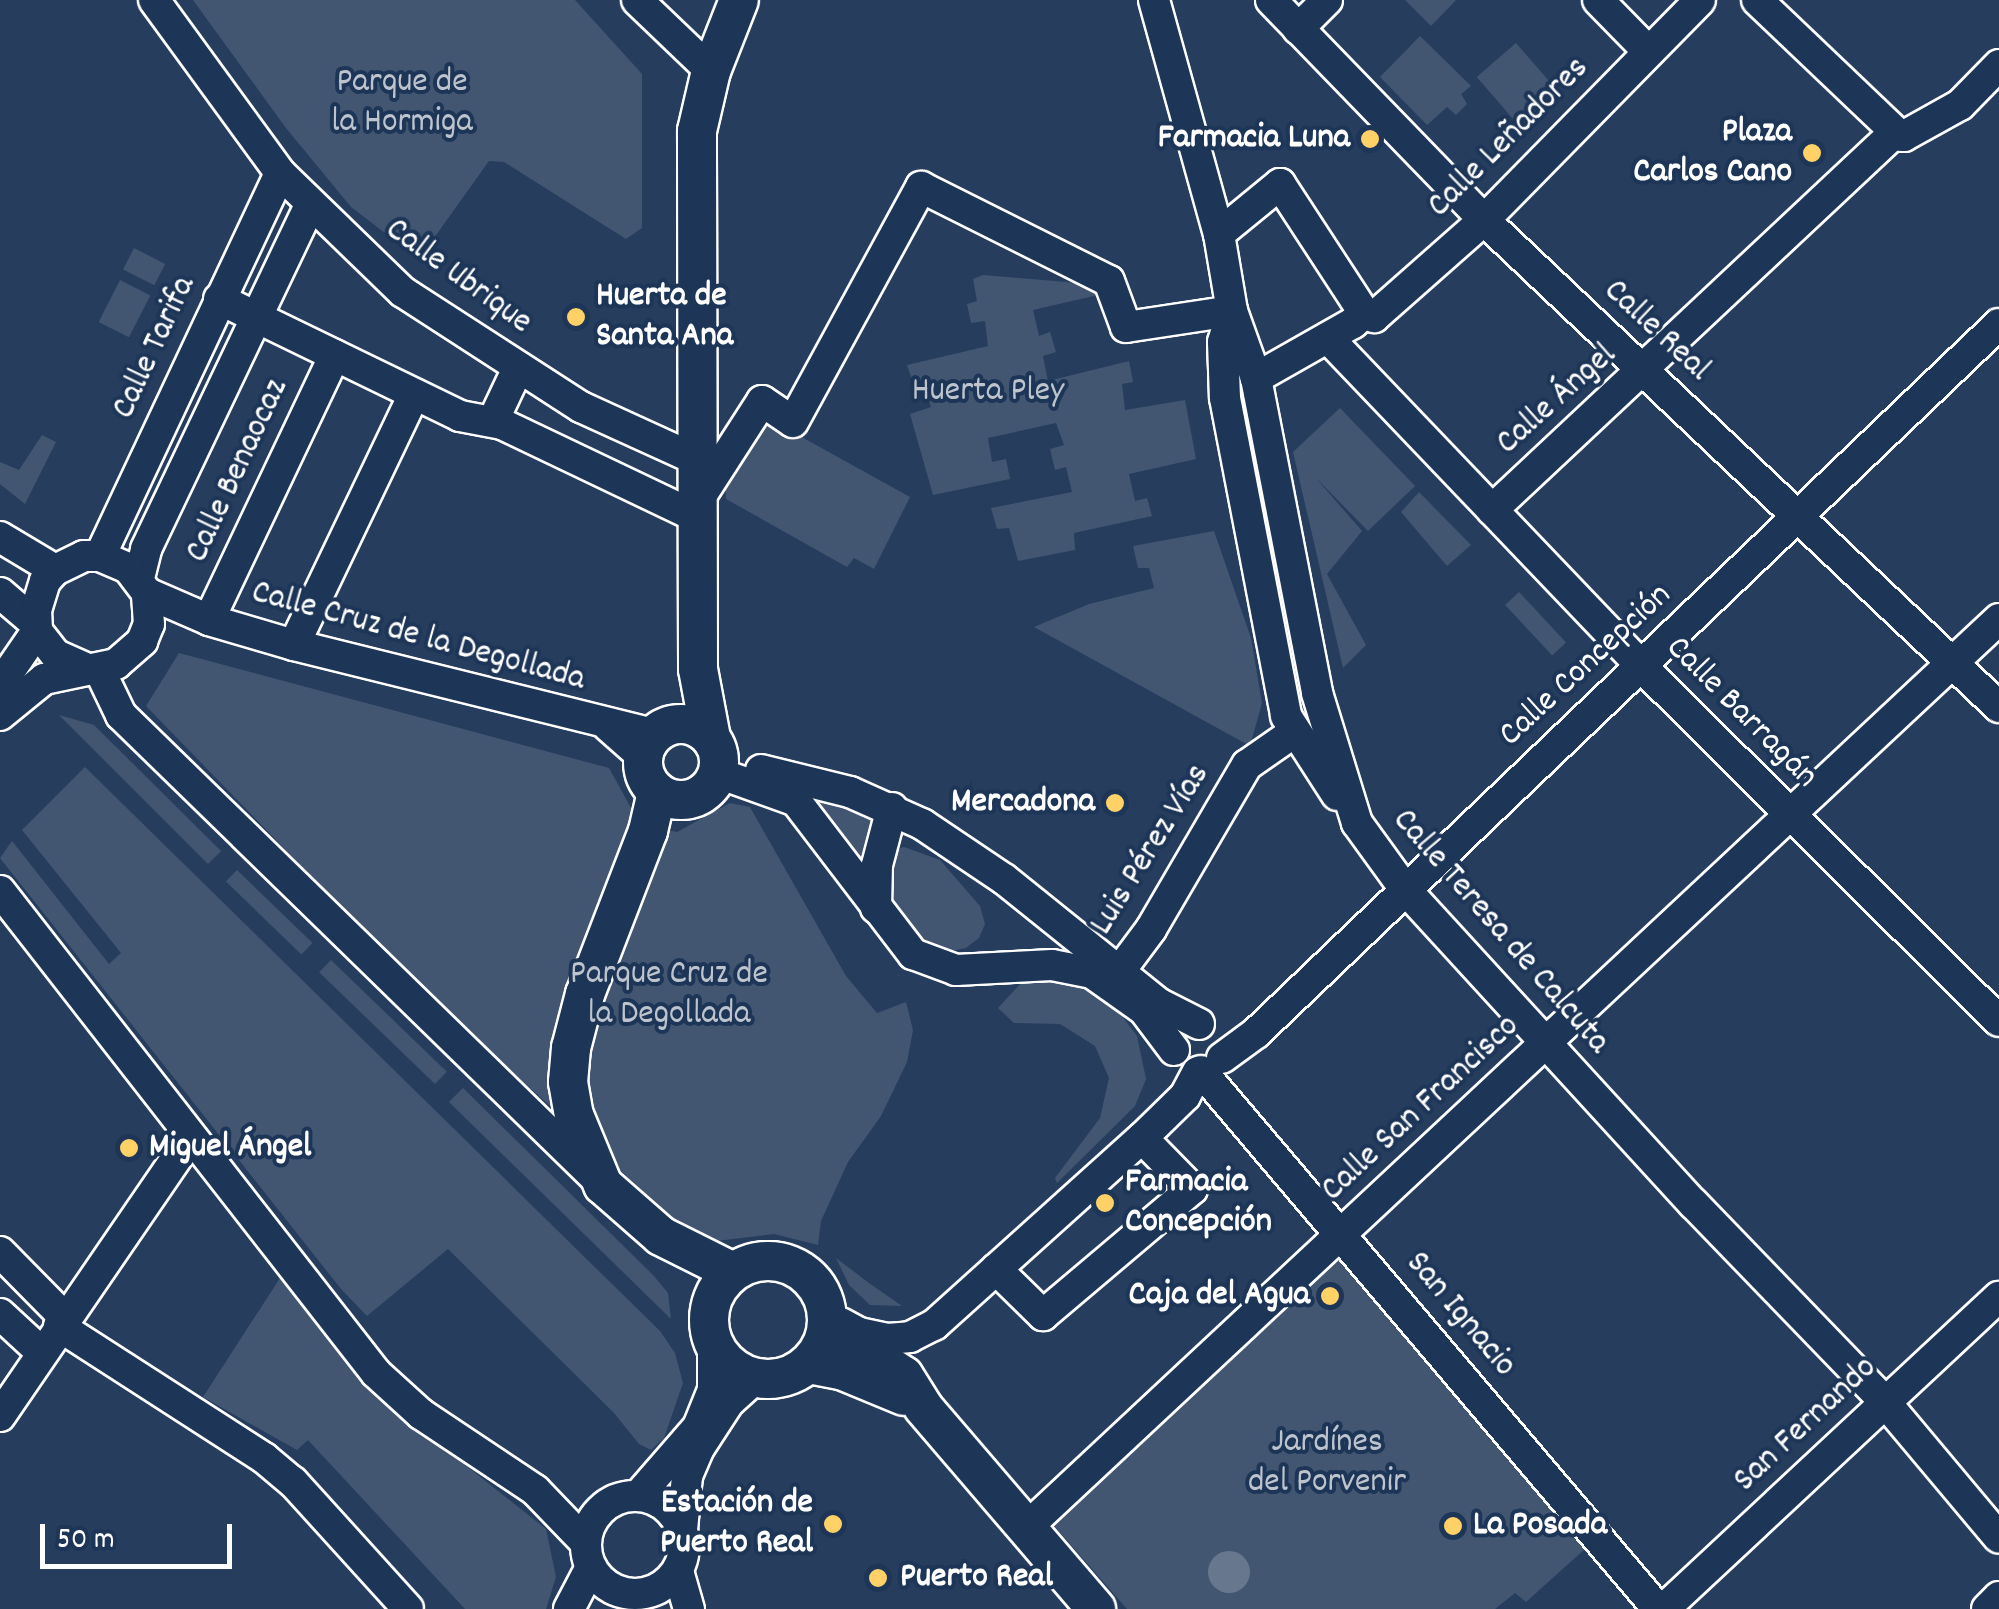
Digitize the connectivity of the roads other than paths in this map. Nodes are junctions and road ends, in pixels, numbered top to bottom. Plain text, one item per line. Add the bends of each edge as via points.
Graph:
1 (154, 0) edge
2 (637, 0) edge
3 (739, 0) edge
4 (1271, 0) edge
5 (1327, 0) edge
6 (1598, 0) edge
7 (1700, 0) edge
8 (1757, 0) edge
9 (1157, 5) edge
10 (1298, 28) junction
11 (1648, 51) junction
12 (1999, 65) edge
13 (711, 71) junction
14 (1898, 135) junction
15 (280, 174) junction
16 (310, 205) junction
17 (1484, 220) junction
18 (1219, 234) junction
19 (218, 300) junction
20 (1232, 311) junction
21 (1364, 312) junction
22 (255, 316) junction
23 (1999, 324) edge
24 (1328, 338) junction
25 (334, 355) junction
26 (518, 368) junction
27 (1644, 372) junction
28 (1256, 378) junction
29 (414, 394) junction
30 (493, 422) junction
31 (695, 459) junction
32 (698, 510) junction
33 (1492, 510) junction
34 (1797, 518) junction
35 (0, 537) edge
36 (100, 556) junction
37 (55, 570) junction
38 (143, 586) junction
39 (0, 593) edge
40 (1999, 619) edge
41 (209, 620) junction
42 (149, 624) junction
43 (36, 627) junction
44 (294, 645) junction
45 (1952, 661) junction
46 (1641, 666) junction
47 (92, 668) junction
48 (0, 685) edge
49 (1999, 707) edge
50 (0, 715) edge
51 (1294, 733) junction
52 (682, 760) junction
53 (892, 808) junction
54 (1789, 814) junction
55 (1357, 823) junction
56 (1404, 888) junction
57 (0, 892) edge
58 (876, 908) junction
59 (1119, 972) junction
60 (1999, 1021) edge
61 (1545, 1044) junction
62 (1192, 1053) junction
63 (191, 1136) junction
64 (1142, 1138) junction
65 (603, 1185) junction
66 (1343, 1234) junction
67 (660, 1236) junction
68 (0, 1252) edge
69 (996, 1269) junction
70 (734, 1272) junction
71 (1999, 1296) edge
72 (0, 1314) edge
73 (827, 1320) junction
74 (62, 1322) junction
75 (934, 1325) junction
76 (711, 1328) junction
77 (40, 1352) junction
78 (808, 1364) junction
79 (756, 1378) junction
80 (920, 1401) junction
81 (1885, 1402) junction
82 (0, 1416) edge
83 (534, 1490) junction
84 (638, 1496) junction
85 (600, 1510) junction
86 (1025, 1529) junction
87 (682, 1530) junction
88 (1999, 1538) edge
89 (588, 1555) junction
90 (678, 1571) junction
91 (1999, 1597) edge
92 (637, 1599) edge
93 (408, 1609) edge
94 (569, 1609) edge
95 (592, 1609) edge
96 (689, 1609) edge
97 (1096, 1609) edge
98 (1661, 1609) edge
99 (1987, 1609) edge

1 - 15 street, Calle Ubrique
2 - 13 street
3 - 13 main road
4 - 10 street, Calle Real
5 - 10 street
6 - 11 street
7 - 11 street, Calle Leñadores
8 - 14 street
9 - 18 street, Calle Teresa de Calcuta
10 - 17 street, Calle Real
11 - 17 street, Calle Leñadores
12 - 14 street, Calle Ángel via 1960,105
13 - 31 main road via 697,131
14 - 27 street, Calle Ángel
15 - 16 street, Calle Ubrique
15 - 19 street, Calle Tarifa
16 - 22 street
16 - 26 street, Calle Ubrique via 403,292
17 - 21 street, Calle Leñadores via 1374,318
17 - 27 street, Calle Real
18 - 20 street, Calle Teresa de Calcuta
18 - 21 street via 1280,184
19 - 22 street
19 - 36 street, Calle Tarifa
20 - 28 street, Calle Teresa de Calcuta
20 - 32 street via 1126,328 1109,280 921,187 793,422 762,401
20 - 51 street via 1223,342 1225,398
21 - 24 street
22 - 25 street
22 - 38 street via 146,549
23 - 34 street, Calle Concepción
24 - 28 street
24 - 33 street, Calle Barragán
25 - 29 street
25 - 41 street, Calle Benaocaz
26 - 30 street
26 - 31 street, Calle Ubrique via 582,407
27 - 33 street, Calle Ángel
27 - 34 street, Calle Real
28 - 55 street, Calle Teresa de Calcuta via 1318,692
29 - 30 street via 468,419
29 - 44 street
30 - 32 street
31 - 32 main road
32 - 52 main road via 698,669
33 - 46 street, Calle Barragán
34 - 45 street, Calle Real
34 - 46 street, Calle Concepción
35 - 37 street
36 - 37 street
36 - 38 street via 115,560
37 - 43 street via 39,595
38 - 41 street, Calle Cruz de la Degollada
38 - 42 street
39 - 43 street
40 - 45 street, Calle San Francisco
41 - 42 street, Calle Cruz de la Degollada
41 - 44 street, Calle Cruz de la Degollada
42 - 47 street via 131,654
43 - 47 street via 56,655
43 - 48 street
44 - 52 street, Calle Cruz de la Degollada via 608,726
45 - 49 street, Calle Real
45 - 54 street, Calle San Francisco
46 - 54 street, Calle Barragán
46 - 56 street, Calle Concepción
47 - 50 street via 44,679
47 - 65 street via 122,714
51 - 55 street
51 - 59 street, Luis Pérez Vías via 1247,765
52 - 53 street via 850,792
52 - 58 street via 796,801
52 - 65 main road via 584,994 571,1048 574,1116
53 - 58 street via 877,865
53 - 59 street via 970,854
54 - 60 street, Calle Barragán
54 - 61 street, Calle San Francisco
55 - 56 street, Calle Teresa de Calcuta
56 - 61 street, Calle Teresa de Calcuta
56 - 62 street, Calle Concepción via 1256,1033
57 - 63 street
58 - 62 street via 913,954 939,967 1052,964 1092,973
59 - 62 street via 1158,1003
61 - 66 street, Calle San Francisco
61 - 81 street, Calle Teresa de Calcuta
62 - 64 street, Calle Concepción
62 - 66 street, San Ignacio via 1220,1097
63 - 74 street
63 - 83 street via 376,1373 420,1414
64 - 69 street, Calle Concepción
64 - 69 street via 1192,1190 1043,1315
65 - 67 main road
66 - 86 street, Calle San Francisco
66 - 98 street, San Ignacio
67 - 70 main road
67 - 76 main road via 698,1289
68 - 74 street
69 - 75 street, Calle Concepción
70 - 73 main road via 763,1261 795,1267 819,1289
70 - 76 main road via 716,1292
71 - 81 street, San Fernando
72 - 77 street
73 - 75 street, Calle Concepción via 888,1339
73 - 78 main road via 820,1351
73 - 80 main road via 904,1376
74 - 77 street
74 - 93 street via 293,1482
75 - 80 street, Calle Concepción via 918,1356
76 - 79 main road via 734,1368
76 - 84 street via 713,1390 698,1428
77 - 82 street
78 - 79 main road via 784,1377
78 - 80 main road
79 - 87 street via 728,1402 699,1448 686,1476
80 - 86 main road
81 - 88 street, Calle Teresa de Calcuta
81 - 98 street, San Fernando
83 - 85 street
83 - 89 street
84 - 85 street via 618,1498
84 - 87 street via 665,1506
85 - 89 street
86 - 97 main road
87 - 90 street
89 - 92 street via 611,1589
89 - 94 street
90 - 92 street
90 - 96 street
91 - 99 street
92 - 95 street

